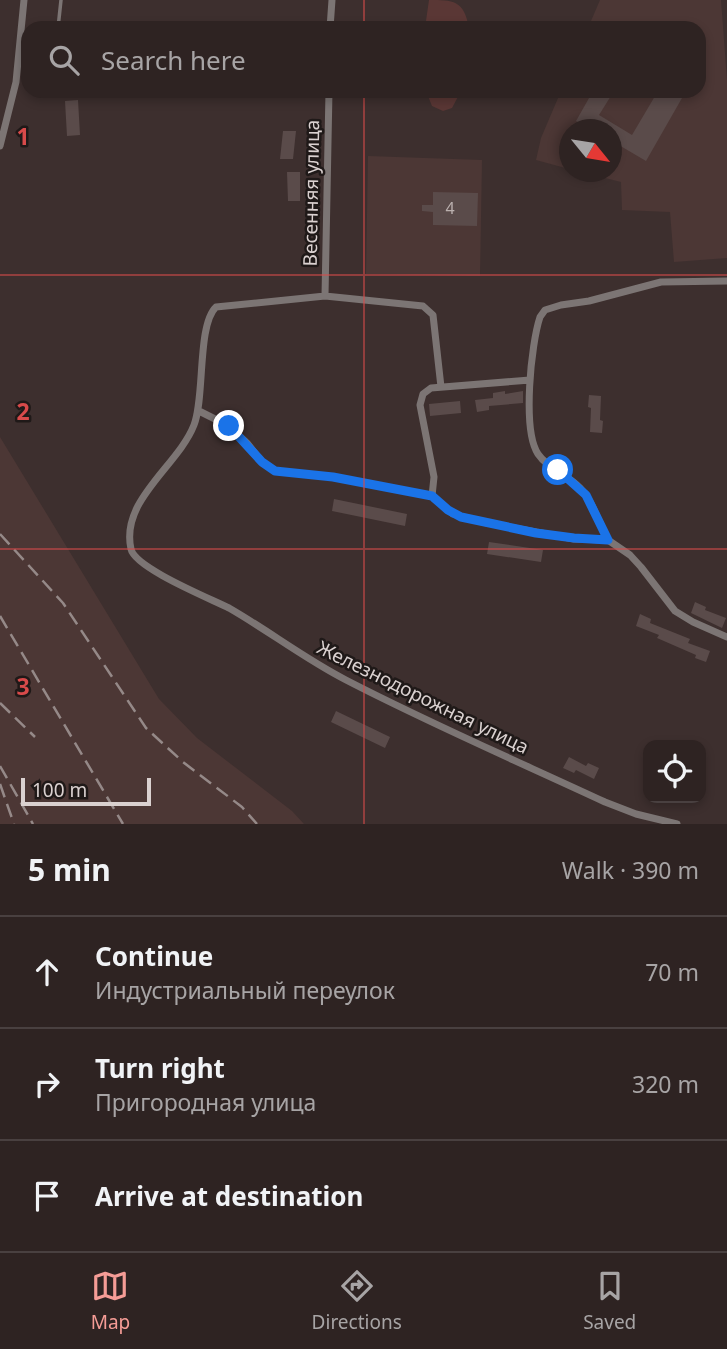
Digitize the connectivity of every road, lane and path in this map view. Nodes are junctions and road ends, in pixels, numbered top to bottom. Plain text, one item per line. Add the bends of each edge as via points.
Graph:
1 (24, 0) edge
2 (61, 0) edge
3 (332, 0) edge
4 (25, 21) edge
5 (59, 21) edge
6 (330, 21) edge
7 (21, 53) edge
8 (329, 98) edge
9 (0, 146) edge
10 (727, 281) edge
11 (325, 296) junction
12 (530, 380) junction
13 (442, 387) junction
14 (199, 411) junction
15 (432, 496) junction
16 (608, 540) junction
17 (727, 637) edge
18 (677, 824) edge

1 - 4 street
2 - 5 lane
3 - 6 street
7 - 9 street
8 - 11 street, Весенняя улица
10 - 12 street via 662,282 545,310 537,325
11 - 13 street via 416,303 429,309
11 - 14 street via 216,307 209,318
12 - 13 street
12 - 16 street via 533,444 539,456 586,495
13 - 15 street via 426,390 420,398 434,477
14 - 15 street via 229,426 275,471
14 - 18 street, Железнодорожная улица via 180,450 141,501 130,537 132,554 145,566 226,607 369,692 605,802
15 - 16 street via 461,517 536,533
16 - 17 street via 641,567 676,611

